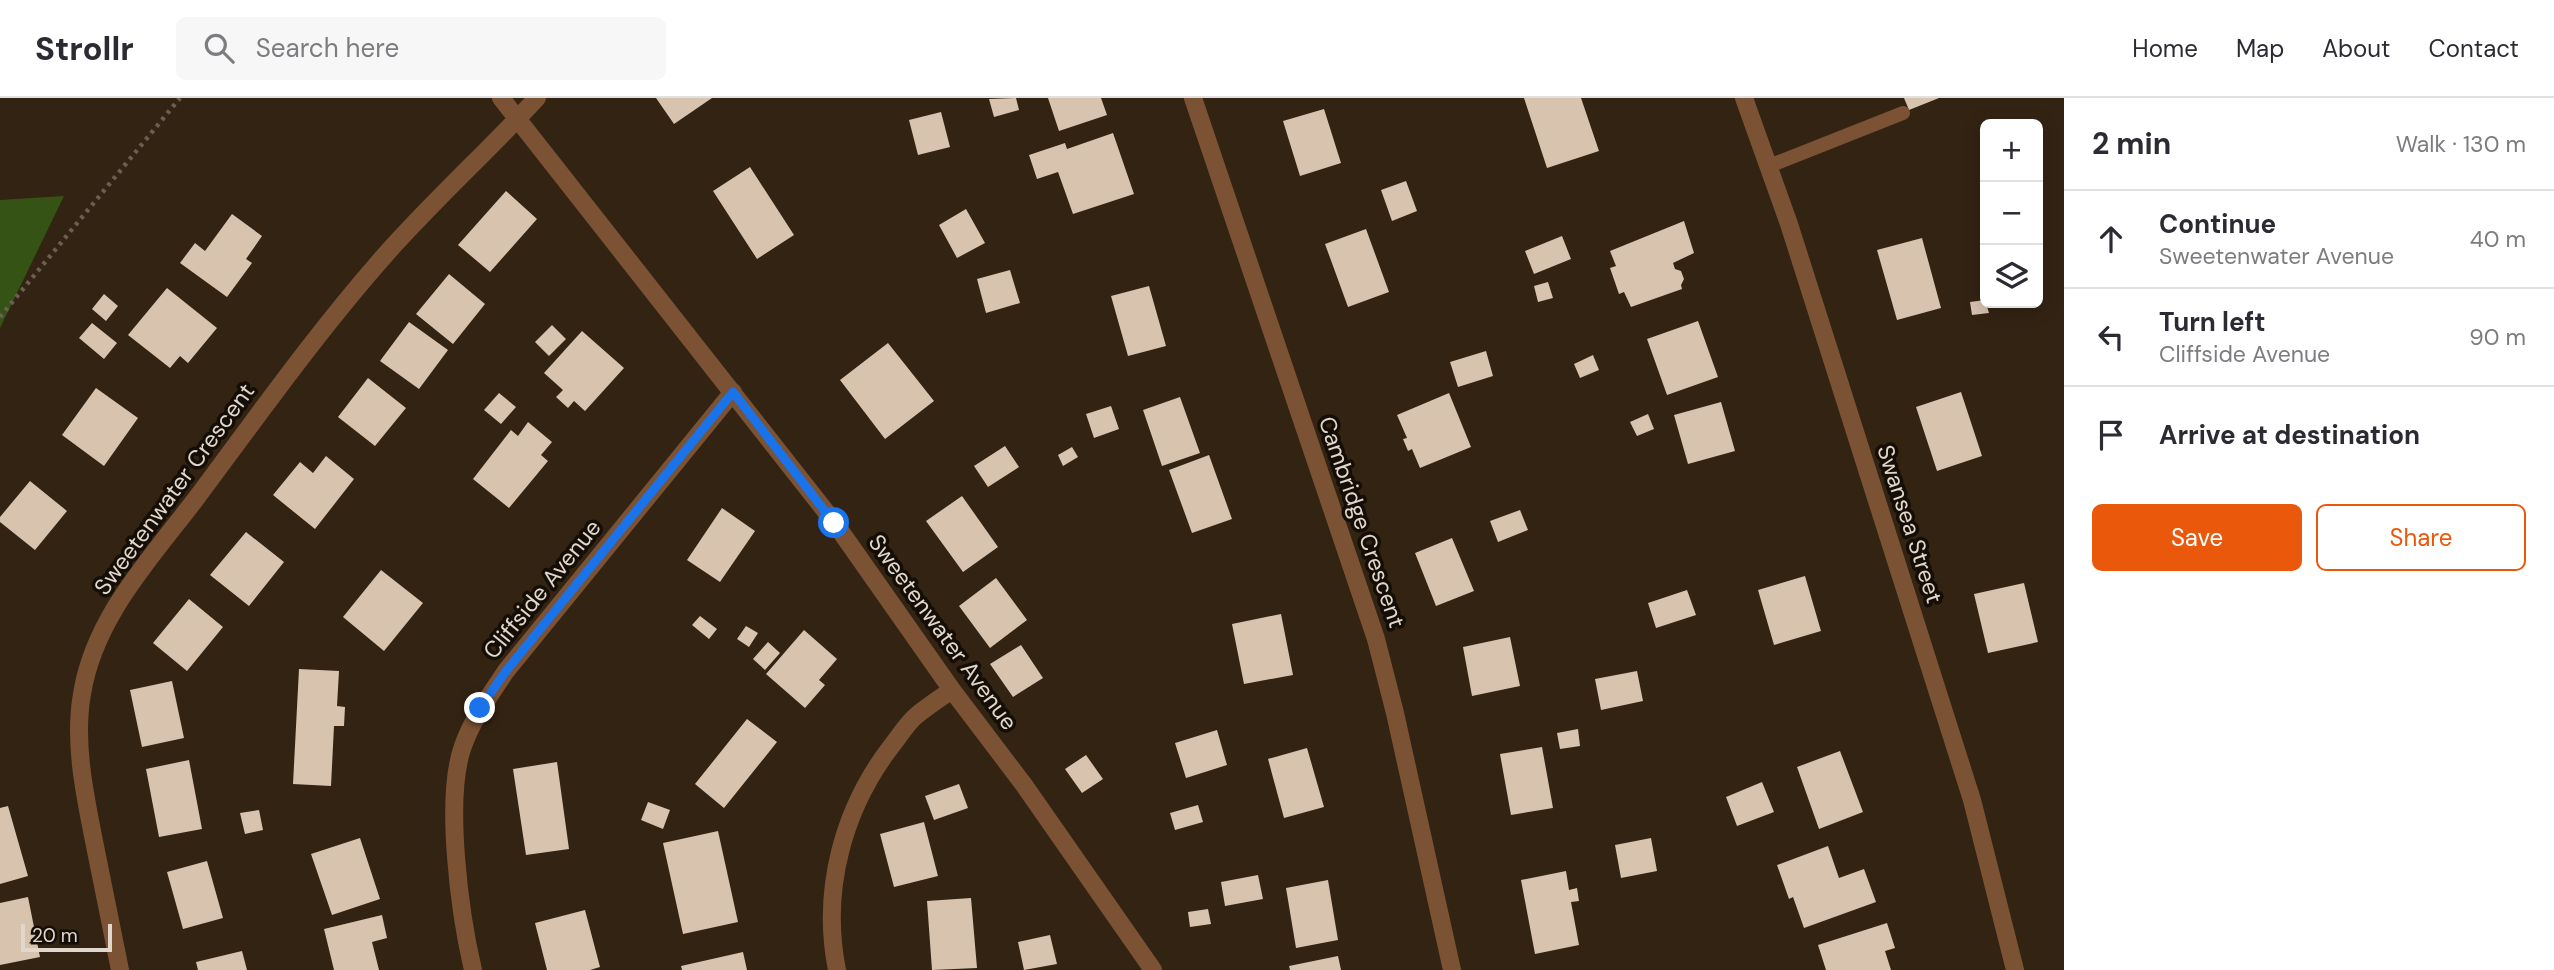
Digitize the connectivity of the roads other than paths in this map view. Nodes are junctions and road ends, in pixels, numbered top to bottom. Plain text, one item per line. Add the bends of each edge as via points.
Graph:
1 (501, 98) edge
2 (537, 98) edge
3 (1193, 98) edge
4 (1744, 98) edge
5 (1903, 113) dead end
6 (517, 119) junction
7 (1769, 166) junction
8 (733, 392) junction
9 (952, 690) junction
10 (120, 970) edge
11 (473, 970) edge
12 (837, 970) edge
13 (1153, 970) edge
14 (1452, 970) edge
15 (2015, 970) edge

1 - 6 street, Sweetenwater Avenue
2 - 6 street, Sweetenwater Crescent
3 - 14 street, Cambridge Crescent via 1376,639
4 - 7 street, Swansea Street
5 - 7 lane
6 - 8 street, Sweetenwater Avenue
6 - 10 street, Sweetenwater Crescent via 386,254 152,557 102,631 81,695 79,730 88,811
7 - 15 street, Swansea Street via 1972,800
8 - 9 street, Sweetenwater Avenue via 834,523
8 - 11 street, Cliffside Avenue via 506,671 480,708 462,748 455,793 455,842
9 - 12 street via 915,716 876,766 856,804 840,847 833,887
9 - 13 street, Sweetenwater Avenue

